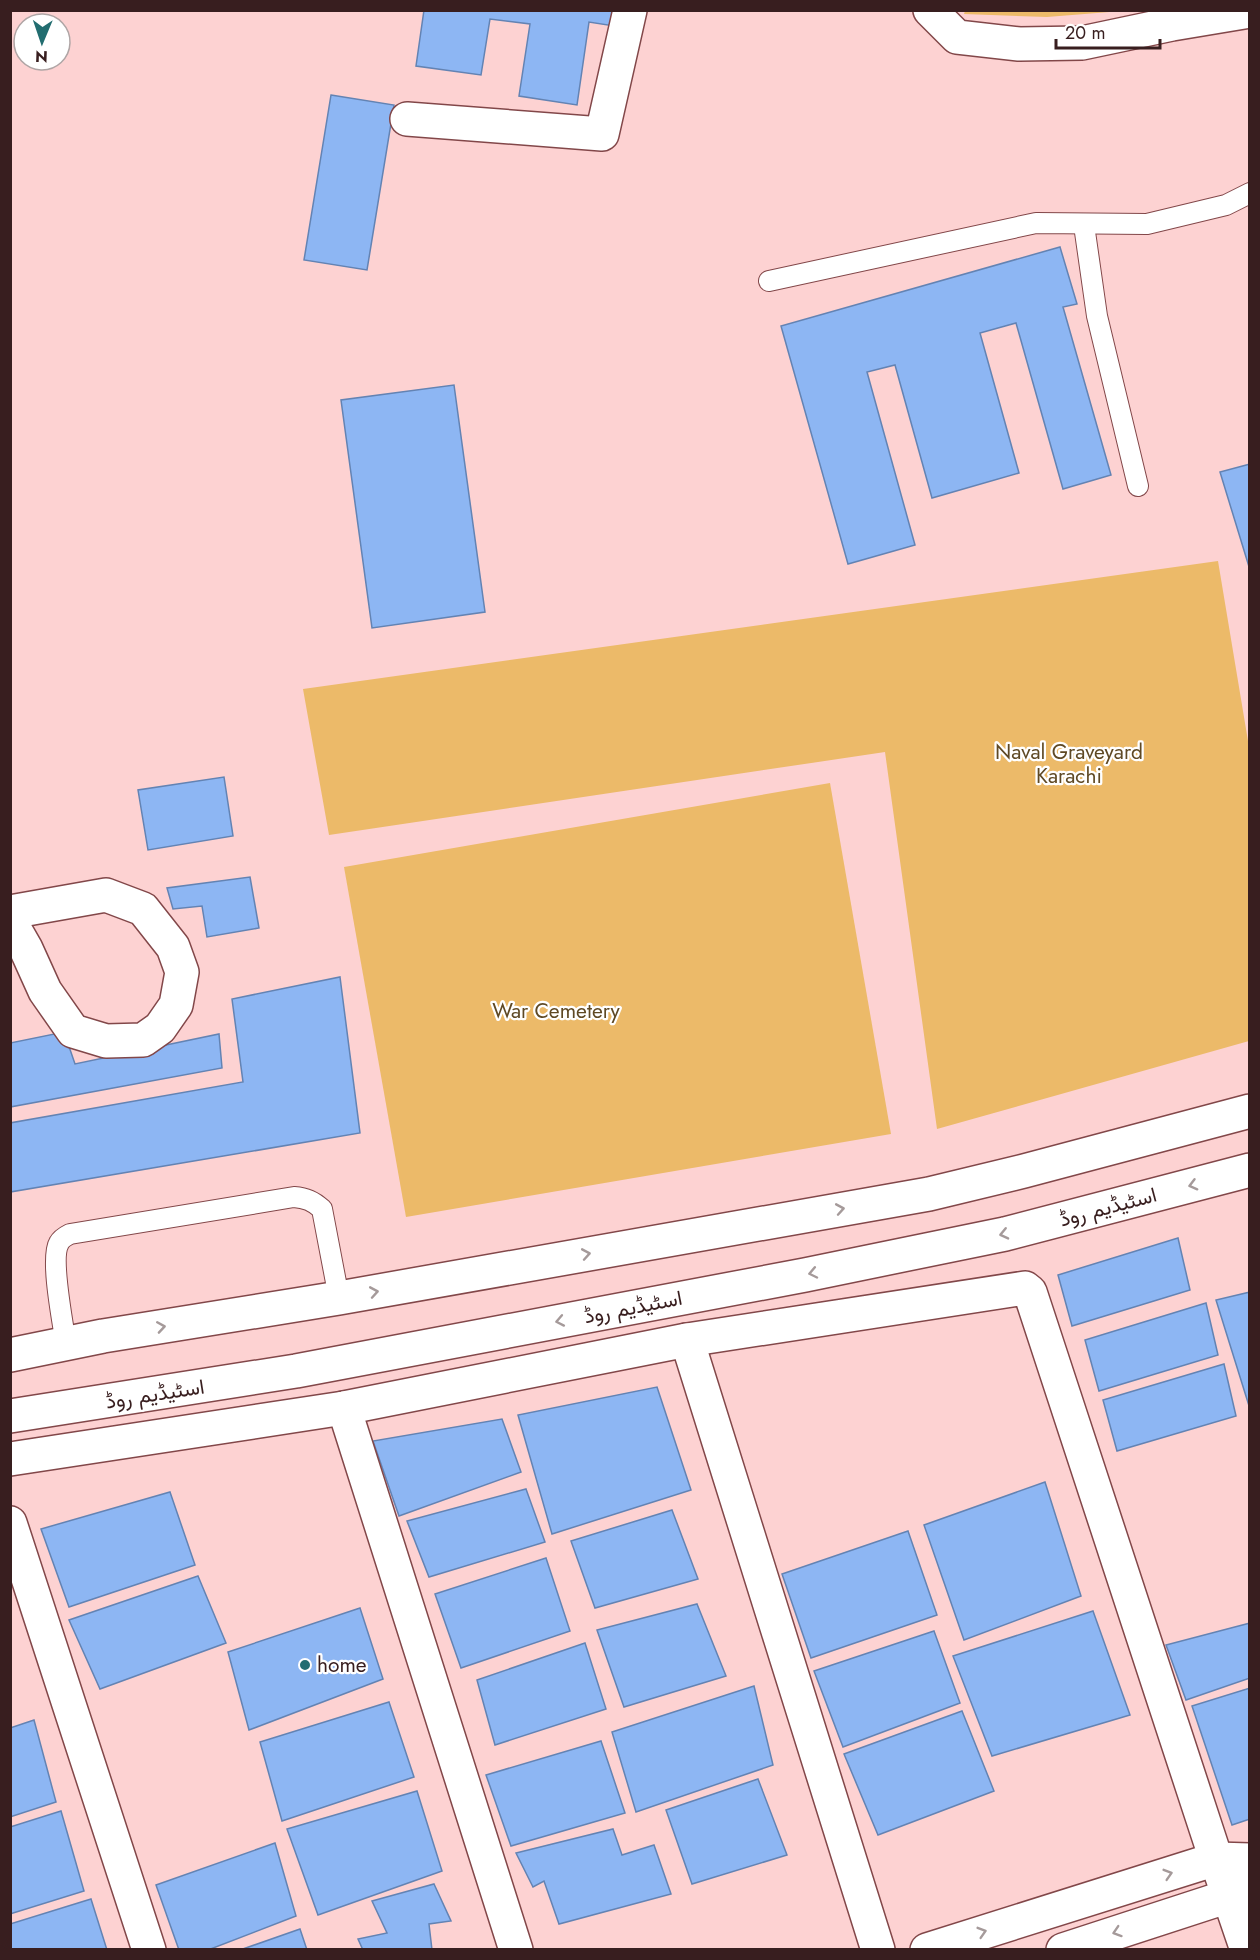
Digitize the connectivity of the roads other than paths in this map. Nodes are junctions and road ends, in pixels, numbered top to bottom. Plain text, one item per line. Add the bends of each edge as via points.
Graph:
1 (630, 10) edge
2 (930, 10) edge
3 (1250, 11) edge
4 (407, 119) dead end
5 (1250, 193) edge
6 (1084, 225) junction
7 (769, 281) dead end
8 (1138, 486) dead end
9 (10, 912) edge
10 (10, 921) edge
11 (1250, 1111) edge
12 (1250, 1170) edge
13 (339, 1298) junction
14 (687, 1340) junction
15 (66, 1344) junction
16 (10, 1355) edge
17 (344, 1408) junction
18 (10, 1416) edge
19 (10, 1460) edge
20 (10, 1523) edge
21 (1216, 1859) junction
22 (1250, 1860) edge
23 (1239, 1889) edge
24 (148, 1950) edge
25 (516, 1950) edge
26 (878, 1950) edge
27 (927, 1950) edge
28 (1063, 1950) edge
29 (1247, 1950) edge

1 - 4 street via 602,134
2 - 3 street via 957,37 1019,44 1082,43
5 - 6 lane via 1226,205 1147,224
6 - 7 lane via 1036,223
6 - 8 lane via 1097,316
9 - 10 street via 106,895 144,909 173,947 182,972 176,1005 160,1028 143,1040 106,1041 73,1031 45,991
13 -> 11 street via 929,1194
12 -> 18 street, اسٹیڈیم روڈ via 1005,1233 805,1275 296,1371
15 -> 13 street
13 - 15 lane via 322,1209 304,1198 70,1234 56,1250
14 - 17 street
14 - 21 street via 1021,1288 1030,1292
14 - 26 street
15 - 16 street
17 - 19 street
17 - 25 street
20 - 24 street
21 - 22 street
21 - 23 street
27 -> 21 street
23 -> 28 street
23 - 29 street

